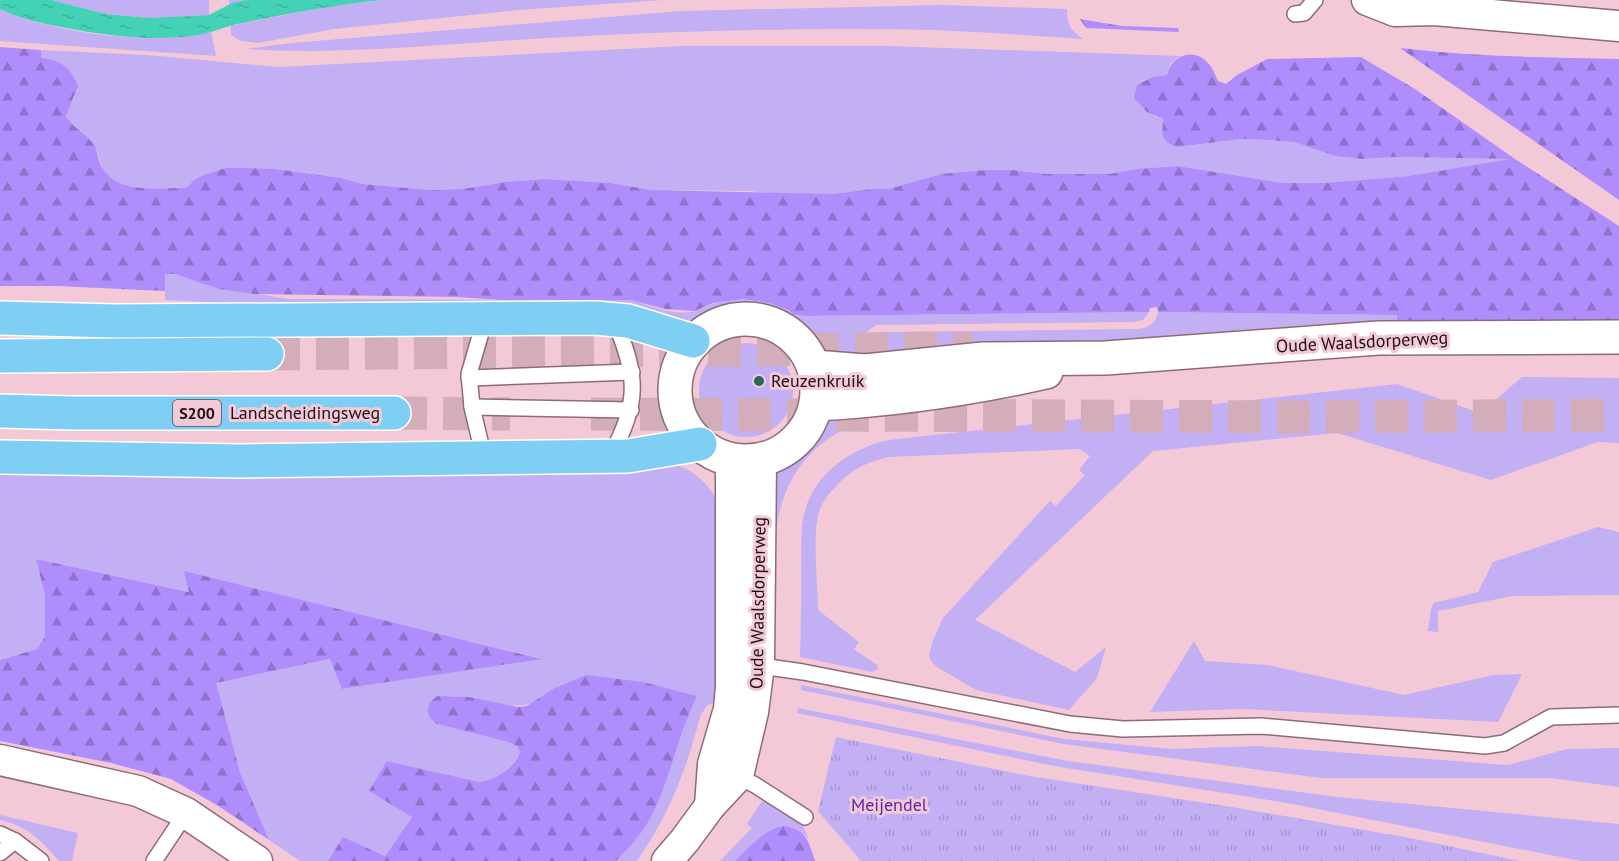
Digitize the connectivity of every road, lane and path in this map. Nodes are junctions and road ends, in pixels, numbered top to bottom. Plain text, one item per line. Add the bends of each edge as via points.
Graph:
1 (1315, 0) edge
2 (1367, 0) edge
3 (1427, 5) edge
4 (1295, 14) dead end
5 (1619, 26) edge
6 (0, 318) edge
7 (485, 319) junction
8 (614, 319) junction
9 (1619, 337) edge
10 (693, 341) junction
11 (267, 354) tunnel mouth
12 (0, 356) edge
13 (1106, 358) junction
14 (814, 367) junction
15 (632, 372) junction
16 (469, 378) junction
17 (817, 404) junction
18 (472, 407) junction
19 (631, 410) junction
20 (0, 411) edge
21 (394, 413) tunnel mouth
22 (700, 444) junction
23 (610, 456) junction
24 (0, 457) edge
25 (484, 458) junction
26 (746, 460) junction
27 (730, 662) junction
28 (759, 666) junction
29 (1619, 715) edge
30 (0, 760) edge
31 (726, 770) junction
32 (186, 813) junction
33 (805, 817) dead end
34 (0, 834) edge
35 (15, 841) junction
36 (0, 853) edge
37 (237, 856) edge
38 (41, 861) edge
39 (154, 861) edge
40 (668, 861) edge

1 - 4 lane via 1304,13
2 - 3 street via 1395,10
3 - 5 street
6 - 7 main road
7 - 8 main road
7 - 16 lane
8 - 10 main road
8 - 15 lane
9 - 13 main road, Oude Waalsdorperweg via 1378,338
10 - 14 main road via 721,323 753,318 784,329 797,339
10 - 22 main road via 680,363 674,388 683,425
11 - 12 main road
13 - 14 main road, Oude Waalsdorperweg via 983,359 865,370
13 - 17 main road, Oude Waalsdorperweg via 986,386
14 - 17 main road
15 - 16 lane
15 - 19 lane
16 - 18 lane
17 - 26 main road via 797,440 781,452
18 - 19 lane
18 - 25 lane
19 - 23 lane
20 - 21 main road, Landscheidingsweg / S200
22 - 23 main road
22 - 26 main road via 709,451
23 - 25 main road
24 - 25 main road via 241,461
26 - 27 street, Oude Waalsdorperweg
26 - 28 street, Oude Waalsdorperweg
27 - 28 lane
27 - 31 street, Oude Waalsdorperweg
28 - 29 lane via 1070,724 1123,729 1261,726 1485,746 1504,743 1551,717
28 - 31 street, Oude Waalsdorperweg via 753,712
30 - 32 street via 138,791
31 - 33 lane
31 - 40 street, Oude Waalsdorperweg via 710,806
32 - 37 street
32 - 39 lane
34 - 35 lane
35 - 36 lane
35 - 38 lane

